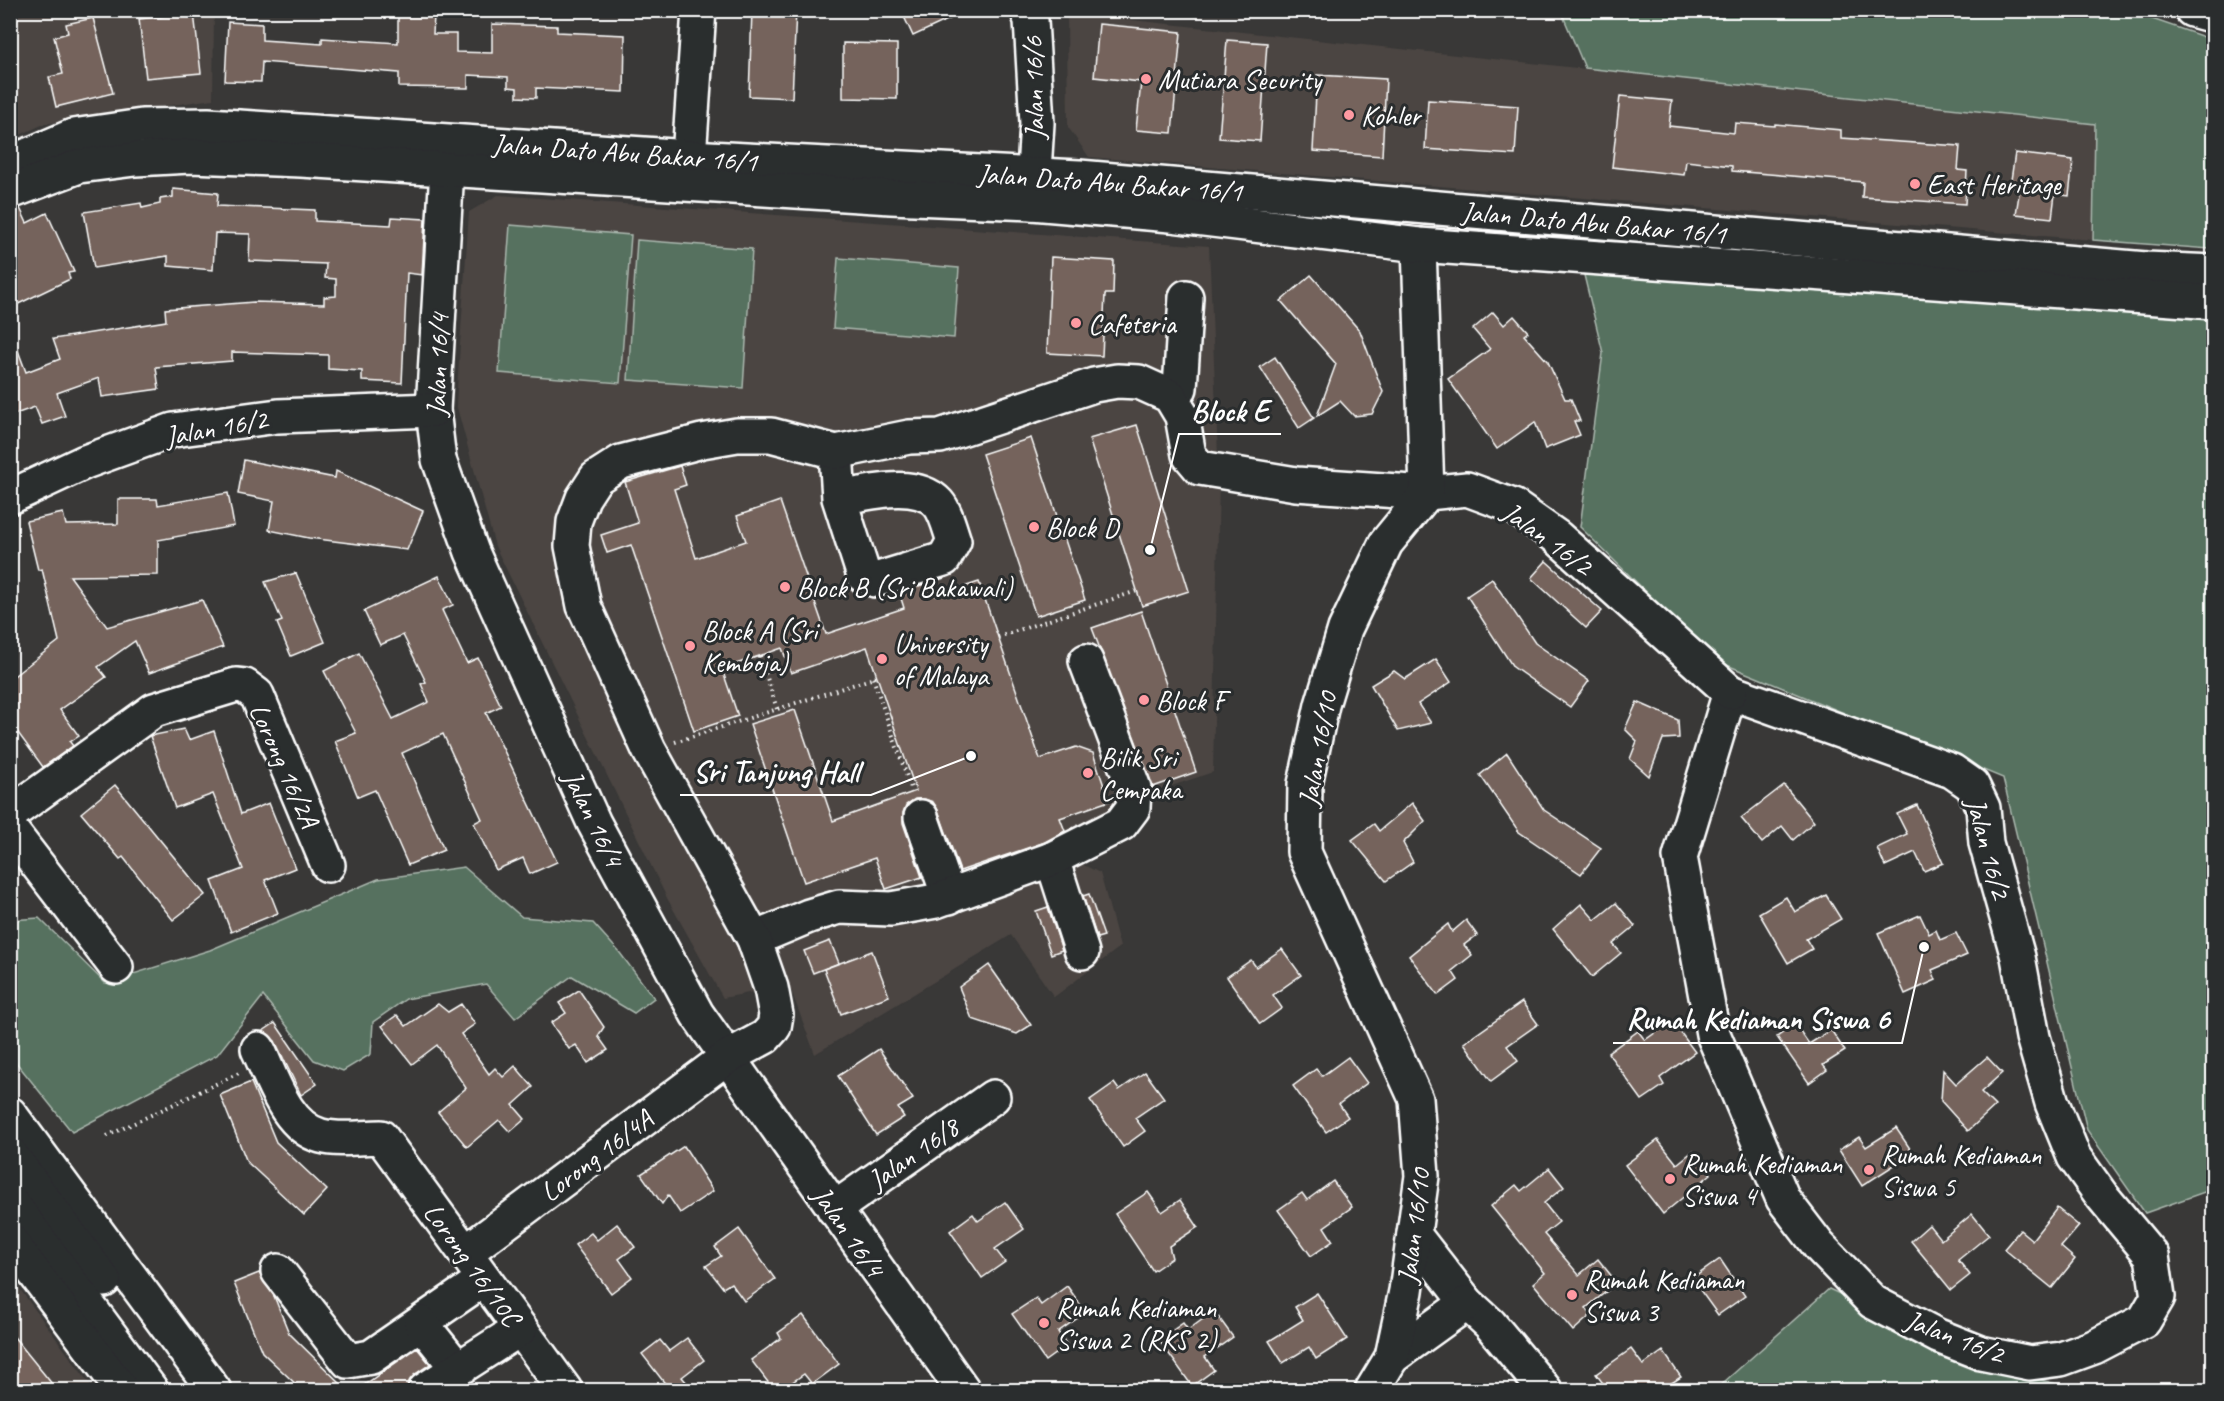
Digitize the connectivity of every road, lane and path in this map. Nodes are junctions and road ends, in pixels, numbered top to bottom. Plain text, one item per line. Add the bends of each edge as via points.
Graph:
1 (699, 10) edge
2 (1028, 10) edge
3 (2192, 10) edge
4 (2214, 16) edge
5 (688, 157) junction
6 (10, 163) edge
7 (447, 169) junction
8 (1033, 189) junction
9 (10, 192) edge
10 (1419, 245) junction
11 (2214, 272) edge
12 (1186, 297) dead end
13 (2214, 302) edge
14 (1170, 396) junction
15 (432, 410) junction
16 (836, 452) junction
17 (1427, 493) junction
18 (10, 497) edge
19 (839, 498) dead end
20 (1137, 591) dead end
21 (998, 637) dead end
22 (759, 656) dead end
23 (1086, 661) dead end
24 (1730, 693) junction
25 (777, 709) junction
26 (649, 750) junction
27 (10, 814) edge
28 (921, 818) joint
29 (10, 829) edge
30 (1052, 859) junction
31 (328, 865) dead end
32 (948, 897) junction
33 (754, 939) junction
34 (1082, 952) dead end
35 (116, 967) dead end
36 (261, 1055) joint
37 (726, 1058) junction
38 (993, 1097) dead end
39 (10, 1114) edge
40 (107, 1136) dead end
41 (10, 1153) edge
42 (10, 1200) edge
43 (834, 1209) junction
44 (1414, 1235) junction
45 (14, 1247) edge
46 (465, 1253) junction
47 (278, 1270) dead end
48 (484, 1279) junction
49 (1406, 1291) junction
50 (1467, 1303) junction
51 (421, 1323) junction
52 (520, 1329) junction
53 (1392, 1357) junction
54 (458, 1369) junction
55 (122, 1390) edge
56 (151, 1390) edge
57 (186, 1390) edge
58 (214, 1390) edge
59 (425, 1390) edge
60 (565, 1390) edge
61 (963, 1390) edge
62 (1372, 1390) edge
63 (1545, 1390) edge

1 - 5 street
2 - 8 street, Jalan 16/6 via 1037,123
3 - 4 street
5 - 6 street, Jalan Dato Abu Bakar 16/1 via 208,124 142,126 73,136
5 - 8 street, Jalan Dato Abu Bakar 16/1
7 - 8 street, Jalan Dato Abu Bakar 16/1 via 891,197
7 - 9 street, Jalan Dato Abu Bakar 16/1 via 190,156 79,166
7 - 15 street, Jalan 16/4
8 - 10 street, Jalan Dato Abu Bakar 16/1 via 1171,215
8 - 11 street, Jalan Dato Abu Bakar 16/1
10 - 13 street, Jalan Dato Abu Bakar 16/1
10 - 17 street
12 - 14 street via 1180,388
14 - 16 street via 1139,382 1117,381 1047,399 940,436 909,437
14 - 17 street, Jalan 16/2 via 1182,416 1188,455 1200,468 1296,483
15 - 18 street, Jalan 16/2 via 278,416 173,430 85,462
15 - 37 street, Jalan 16/4 via 440,460 469,542 532,687 594,823 644,919
16 - 19 street
16 - 26 street via 771,435 702,441 621,462 596,478 583,498 574,522 572,546 584,606
17 - 24 street, Jalan 16/2 via 1467,489 1513,506 1557,537
17 - 44 street, Jalan 16/10 via 1386,543 1345,629 1322,705 1305,784 1304,852 1416,1099 1422,1176
20 - 21 path
22 - 25 path
23 - 30 street via 1134,788 1133,808 1120,824
24 - 24 street, Jalan 16/2 via 1680,857 1713,1034 1783,1199 1819,1246 1873,1302 1981,1353 2030,1363 2061,1359 2144,1321 2158,1297 2152,1256 2074,1157 2052,1103 1986,843 1983,808 1972,785 1952,771
25 - 26 path
25 - 28 path via 875,677
26 - 33 street
27 - 31 street, Lorong 16/2A via 154,710 236,685 245,686 257,695
28 - 32 street
29 - 35 street
30 - 32 street
30 - 34 street
32 - 33 street via 913,907 839,907
33 - 37 street, Lorong 16/4A via 771,988 774,1027 765,1037
36 - 40 path
36 - 46 street, Lorong 16/10C via 298,1124 331,1138 381,1137
37 - 43 street, Jalan 16/4
37 - 46 street, Lorong 16/4A
38 - 43 street, Jalan 16/8
39 - 58 street
41 - 57 street
42 - 56 street
43 - 61 street, Jalan 16/4
44 - 49 street, Jalan 16/10
44 - 50 street
45 - 55 street
46 - 48 street, Lorong 16/10C
47 - 51 street via 348,1361 371,1357
48 - 51 street
48 - 52 street, Lorong 16/10C
49 - 50 street
49 - 53 street, Jalan 16/10
50 - 53 street
50 - 63 street via 1490,1324
51 - 54 street
52 - 54 street
52 - 60 street, Lorong 16/10C
53 - 62 street, Jalan 16/10
54 - 59 street

